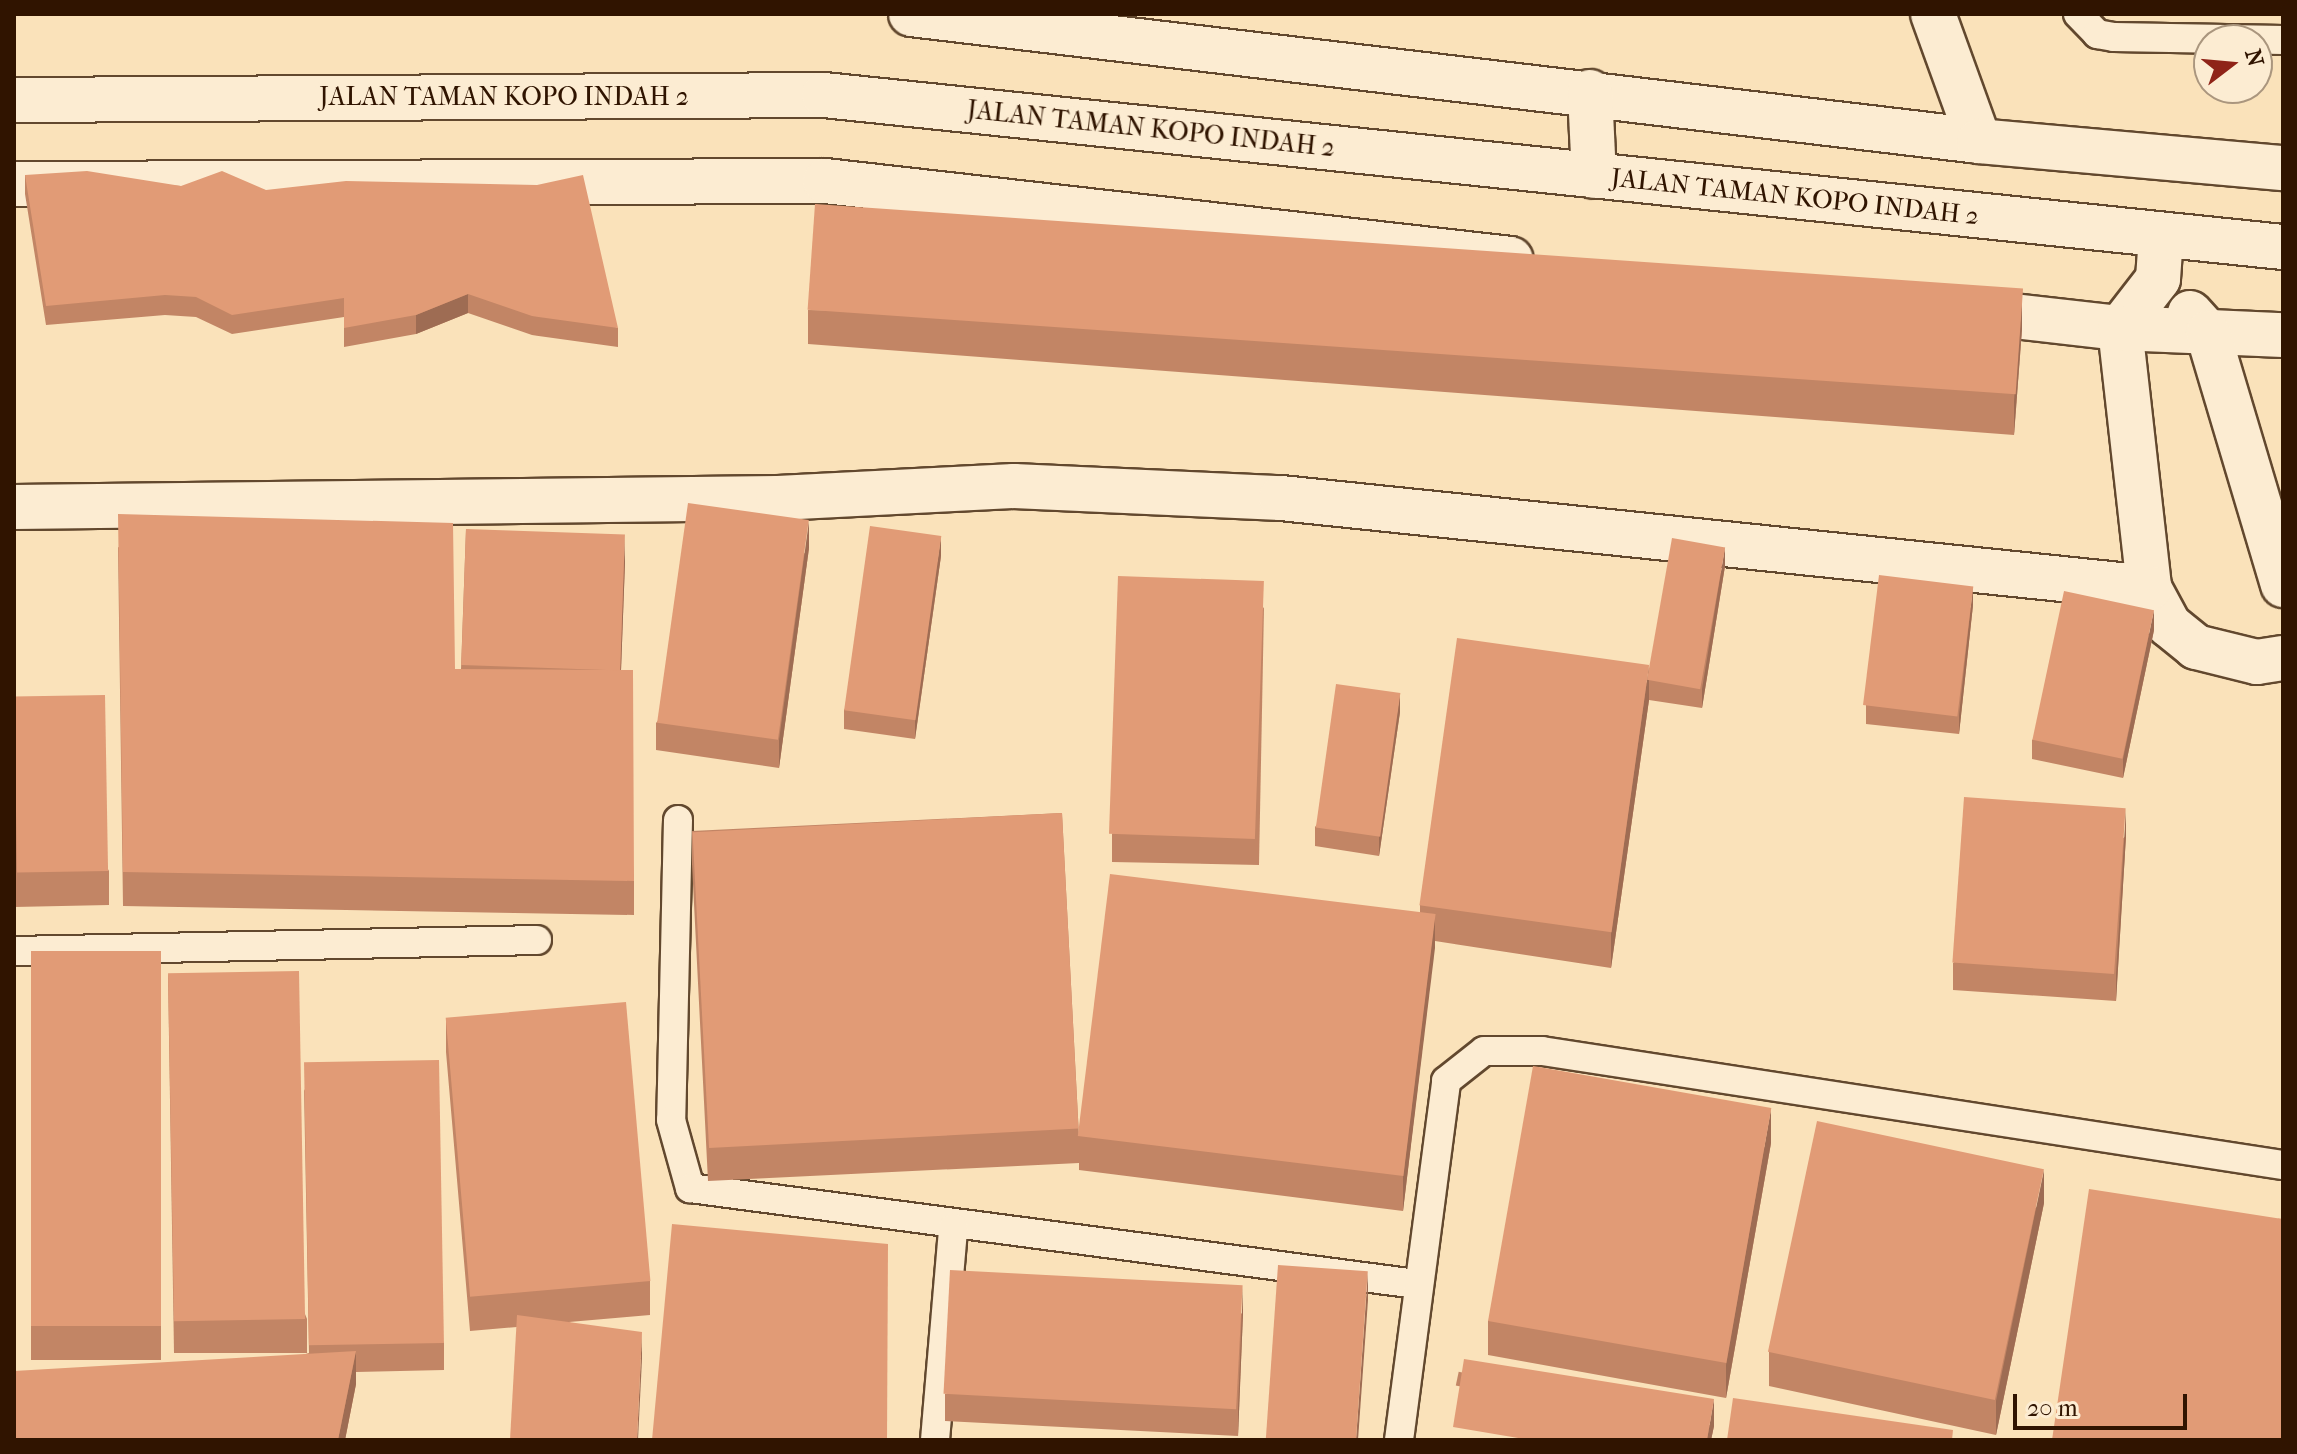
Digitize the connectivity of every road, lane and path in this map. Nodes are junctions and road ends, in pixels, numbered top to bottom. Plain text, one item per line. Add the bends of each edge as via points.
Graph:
1 (911, 14) edge
2 (1933, 14) edge
3 (2078, 14) edge
4 (2283, 40) edge
5 (1590, 92) junction
6 (14, 100) edge
7 (1979, 141) junction
8 (2283, 168) edge
9 (1594, 176) junction
10 (14, 184) edge
11 (2161, 236) junction
12 (2283, 247) edge
13 (1552, 264) edge
14 (2158, 279) junction
15 (1915, 305) edge
16 (2120, 328) junction
17 (2208, 333) junction
18 (2283, 335) edge
19 (14, 507) edge
20 (2283, 585) edge
21 (2149, 588) junction
22 (2283, 658) edge
23 (678, 820) dead end
24 (537, 940) dead end
25 (14, 951) edge
26 (2283, 1165) edge
27 (953, 1228) junction
28 (1416, 1284) junction
29 (935, 1440) edge
30 (1399, 1440) edge

1 - 5 street
2 - 7 street
3 - 4 lane via 2097,34 2114,37
5 - 7 street
5 - 9 street
6 - 9 street, JALAN TAMAN KOPO INDAH 2 via 824,95
7 - 8 street
9 - 11 street, JALAN TAMAN KOPO INDAH 2
10 - 13 street via 825,181
11 - 12 street, JALAN TAMAN KOPO INDAH 2
11 - 14 street
14 - 16 street
14 - 17 street
15 - 16 street
16 - 17 street
16 - 21 street
17 - 18 street
17 - 20 street
19 - 21 street via 778,498 1014,486 1281,498
21 - 22 street via 2169,625 2196,647 2257,662
23 - 27 lane via 671,1120 690,1188
24 - 25 lane
26 - 28 lane via 1542,1051 1484,1051 1446,1081
27 - 28 lane
27 - 29 lane
28 - 30 lane

